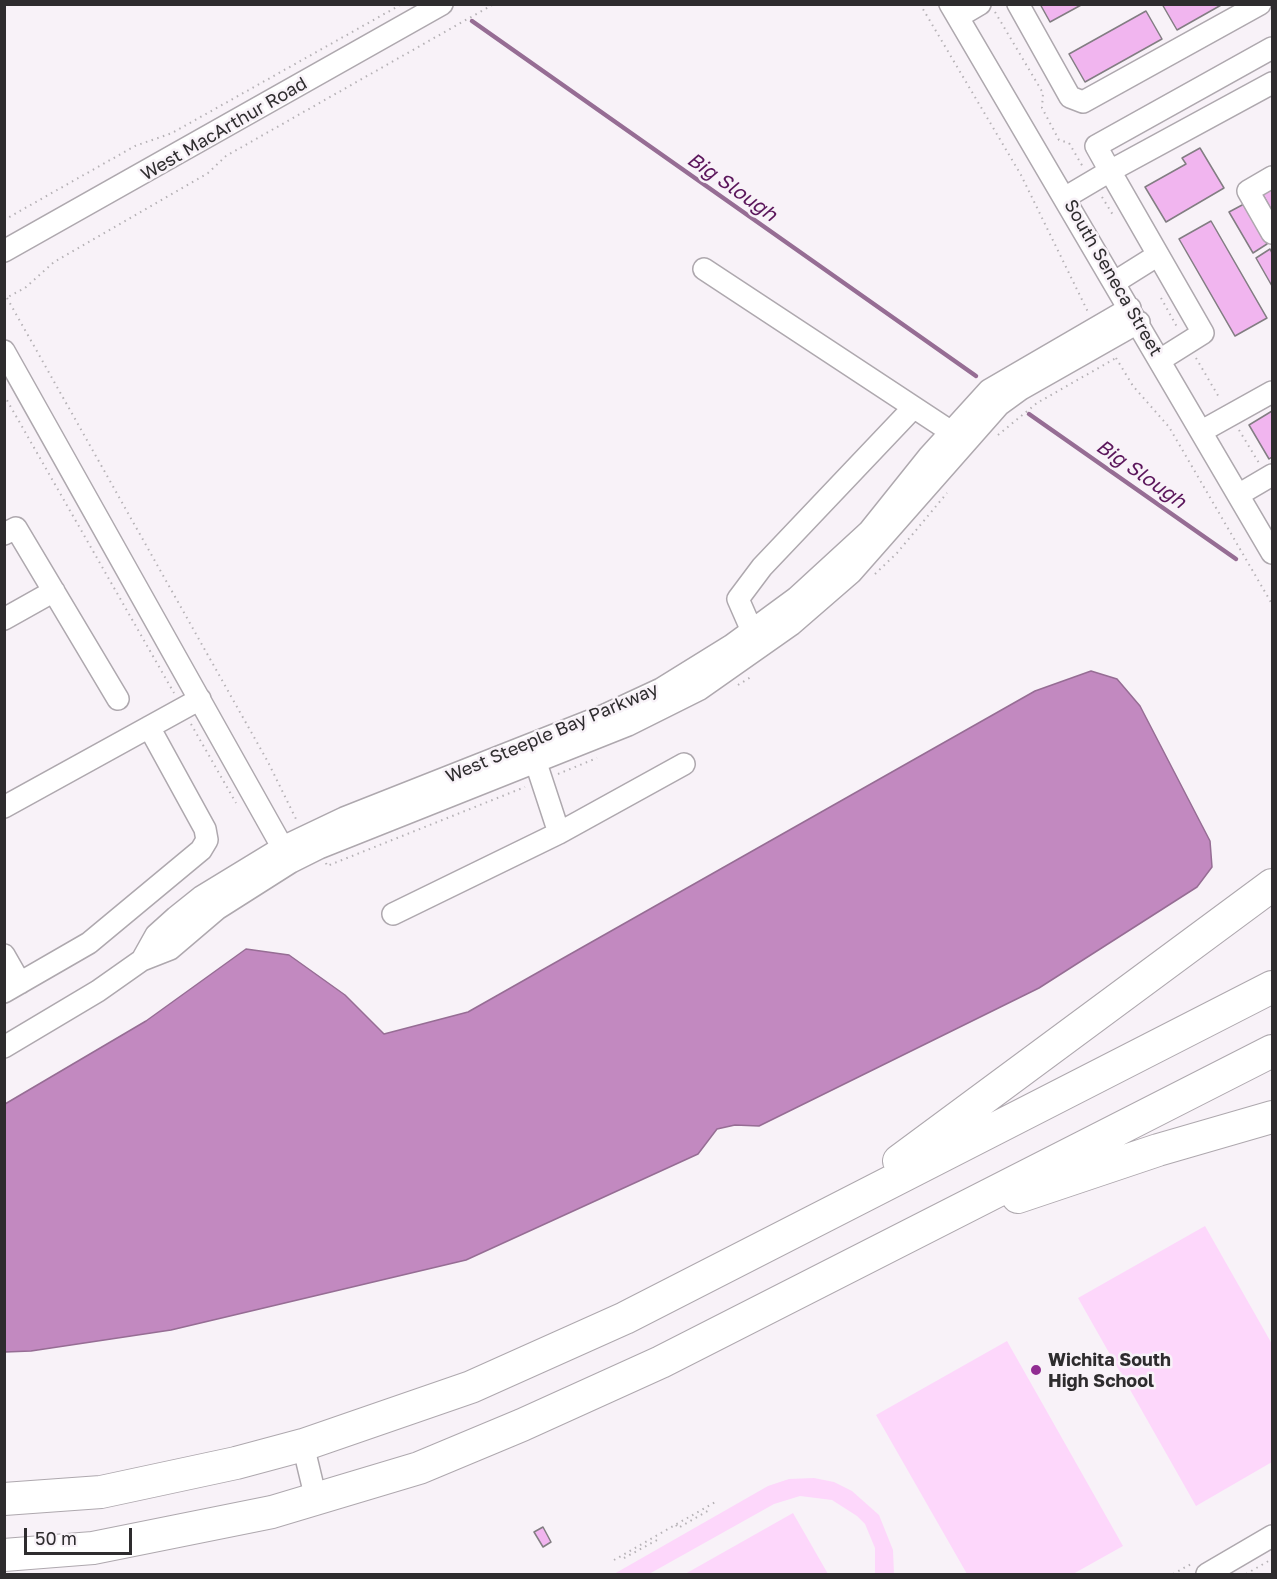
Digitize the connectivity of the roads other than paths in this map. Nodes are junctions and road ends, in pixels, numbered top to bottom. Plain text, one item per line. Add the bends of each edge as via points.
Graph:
1 (442, 4) edge
2 (980, 4) edge
3 (1018, 4) edge
4 (1260, 4) edge
5 (954, 11) edge
6 (1272, 48) edge
7 (1272, 83) edge
8 (1101, 176) junction
9 (1272, 177) edge
10 (1066, 197) junction
11 (1272, 233) edge
12 (4, 251) edge
13 (1158, 255) junction
14 (704, 269) dead end
15 (1115, 282) junction
16 (1135, 315) junction
17 (4, 351) edge
18 (1160, 360) junction
19 (1272, 392) edge
20 (913, 408) junction
21 (1202, 431) junction
22 (958, 436) junction
23 (1270, 476) edge
24 (1239, 495) junction
25 (4, 534) edge
26 (1269, 541) edge
27 (54, 591) junction
28 (4, 619) edge
29 (758, 638) junction
30 (118, 699) dead end
31 (200, 699) junction
32 (149, 727) junction
33 (535, 763) junction
34 (684, 764) dead end
35 (4, 807) edge
36 (559, 833) junction
37 (287, 855) junction
38 (1272, 885) edge
39 (393, 914) dead end
40 (4, 955) edge
41 (12, 987) edge
42 (1272, 987) edge
43 (4, 1047) edge
44 (1272, 1051) edge
45 (1272, 1117) edge
46 (825, 1215) junction
47 (912, 1233) junction
48 (303, 1445) junction
49 (4, 1499) edge
50 (316, 1499) junction
51 (1272, 1536) edge
52 (4, 1556) edge
53 (1207, 1575) edge

1 - 12 street, West MacArthur Road
2 - 5 street
3 - 4 street via 1070,98 1083,102
5 - 10 street, South Seneca Street
6 - 8 street via 1096,146
7 - 8 street
8 - 10 street
8 - 13 street
9 - 11 street via 1248,191
10 - 15 street, South Seneca Street
13 - 15 street
13 - 18 street via 1203,333
14 - 20 street
15 - 16 street, South Seneca Street
16 - 18 street, South Seneca Street
16 - 22 street, West Steeple Bay Parkway via 1106,342 989,390
17 - 31 street
18 - 21 street, South Seneca Street
19 - 21 street
20 - 22 street
20 - 29 street via 762,567 738,599
21 - 24 street, South Seneca Street
22 - 29 street, West Steeple Bay Parkway via 869,531
23 - 24 street
24 - 26 street, South Seneca Street
25 - 27 street via 15,528
27 - 28 street
27 - 30 street
29 - 33 street, West Steeple Bay Parkway via 606,715
31 - 32 street
31 - 37 street
32 - 35 street
32 - 41 street via 205,829 207,840 201,850 89,943
33 - 36 street
33 - 37 street, West Steeple Bay Parkway via 319,848
33 - 37 street, West Steeple Bay Parkway via 344,818
34 - 36 street
36 - 39 street
37 - 43 street, West Steeple Bay Parkway via 201,897 156,935 142,960
38 - 46 highway
40 - 41 street
42 - 46 highway
44 - 47 highway
45 - 47 highway via 1158,1150
46 - 48 highway via 625,1318 471,1387
47 - 50 highway via 661,1362 522,1425 419,1468
48 - 49 highway via 101,1492
48 - 50 street
50 - 52 highway via 272,1512 93,1548
51 - 53 street

